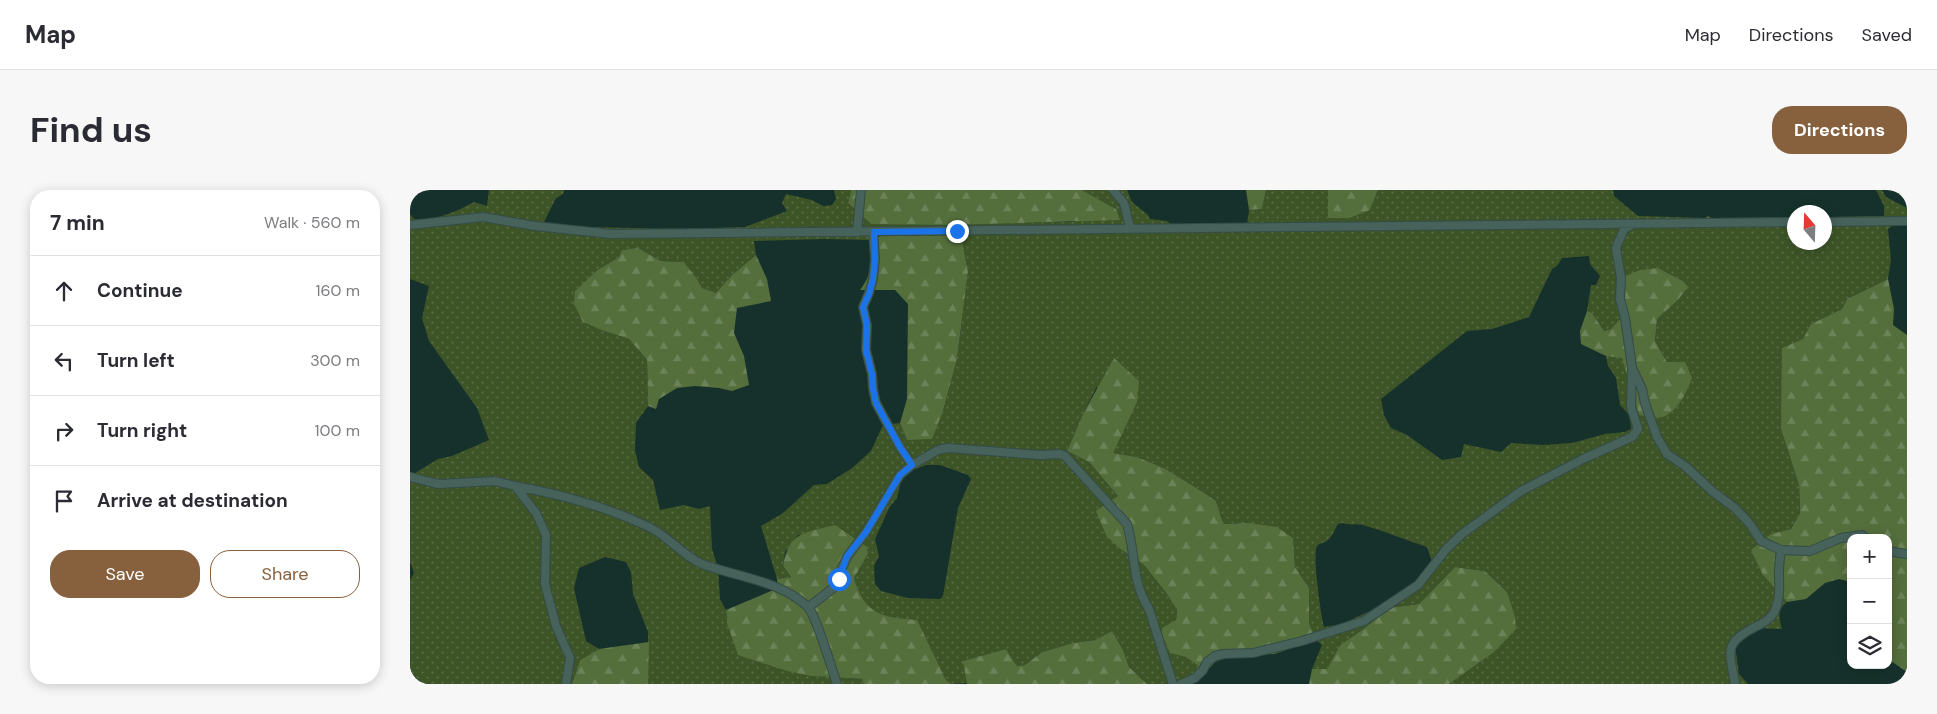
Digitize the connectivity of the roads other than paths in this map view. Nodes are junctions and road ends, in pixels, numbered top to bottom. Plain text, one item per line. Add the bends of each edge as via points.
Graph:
1 (861, 190) edge
2 (1113, 190) edge
3 (1907, 220) edge
4 (1787, 222) edge
5 (1832, 222) edge
6 (1634, 224) junction
7 (410, 225) edge
8 (1130, 228) junction
9 (857, 232) junction
10 (874, 232) junction
11 (1632, 367) junction
12 (912, 465) junction
13 (410, 477) edge
14 (515, 486) junction
15 (1847, 537) edge
16 (1781, 550) junction
17 (1892, 552) edge
18 (1907, 554) edge
19 (809, 607) junction
20 (566, 684) edge
21 (837, 684) edge
22 (1172, 684) edge
23 (1181, 684) edge
24 (1735, 684) edge

1 - 9 street
2 - 8 street via 1124,203
3 - 5 street
4 - 6 street
6 - 8 street
6 - 11 street via 1624,229 1616,248 1620,299
7 - 9 street via 483,217 611,234
8 - 10 street
9 - 10 street
10 - 12 street via 873,279 863,307 867,325 866,350 876,403
11 - 16 street via 1667,454 1735,508 1761,541
11 - 23 street via 1631,407 1638,429 1632,437 1521,491 1462,534 1418,585 1364,621 1253,653 1215,656 1195,678
12 - 19 street via 900,475 866,532 847,556 833,588
12 - 22 street via 948,448 1065,456 1127,524 1135,575
13 - 14 street via 438,484 495,481
14 - 19 street via 545,491 613,512 651,528 700,563 756,579
14 - 20 street via 536,513 546,535 545,584 556,626 570,658
15 - 16 street via 1810,551
16 - 24 street via 1781,584 1774,613 1733,642 1730,651
17 - 18 street
19 - 21 street

